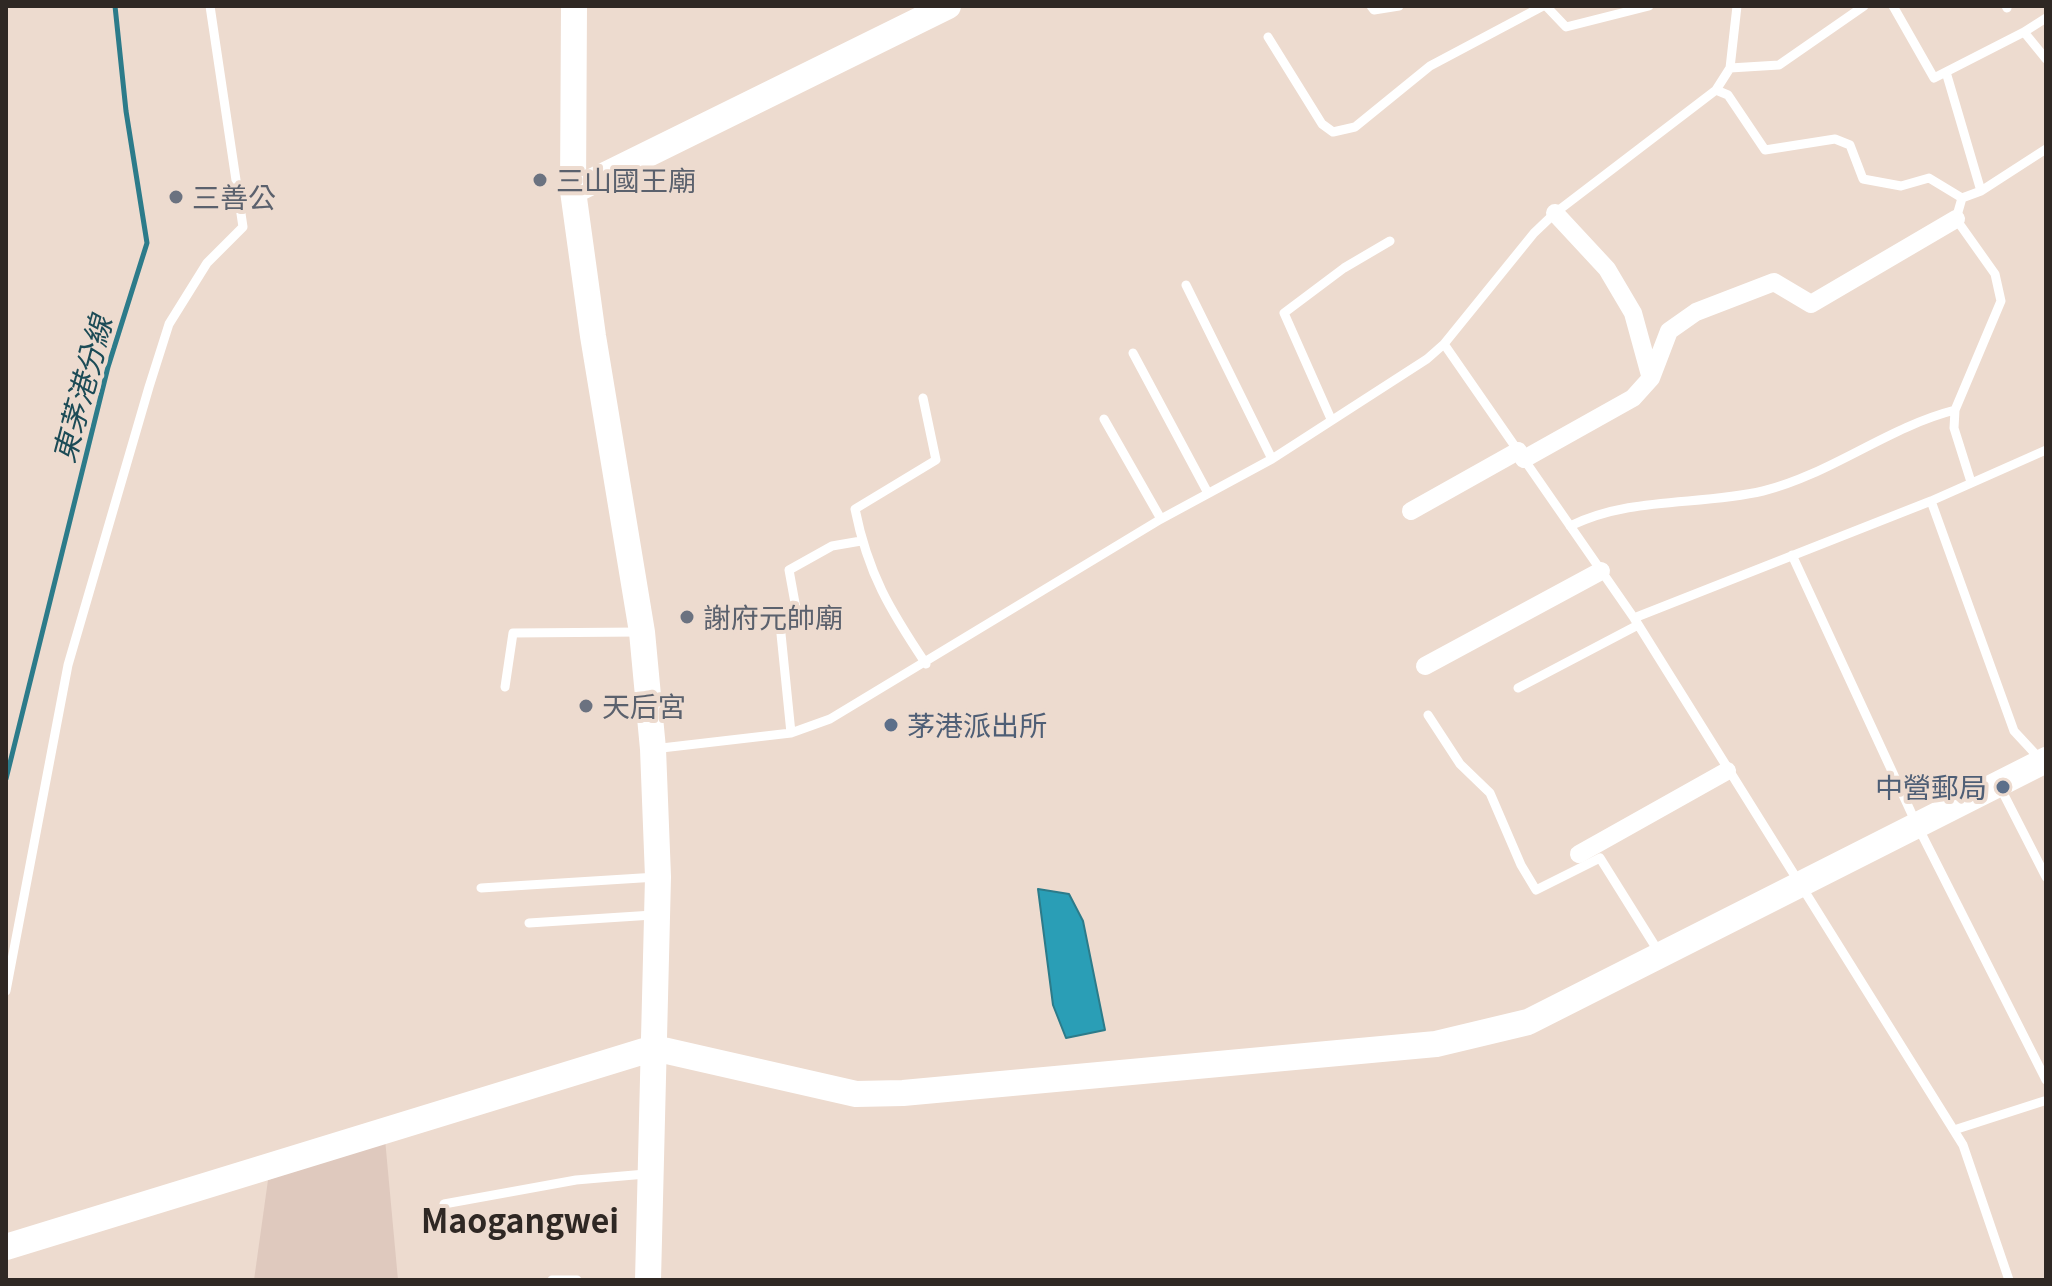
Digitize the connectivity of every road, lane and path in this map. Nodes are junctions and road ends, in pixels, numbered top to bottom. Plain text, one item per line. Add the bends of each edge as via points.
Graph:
1 (210, 6) edge
2 (574, 6) edge
3 (948, 6) edge
4 (1371, 6) edge
5 (1399, 6) edge
6 (1545, 6) edge
7 (1649, 6) edge
8 (1737, 6) edge
9 (1864, 6) edge
10 (1893, 6) edge
11 (2046, 18) edge
12 (2024, 32) junction
13 (1268, 37) dead end
14 (2046, 59) edge
15 (1730, 68) junction
16 (1946, 72) junction
17 (1716, 90) junction
18 (2046, 149) edge
19 (573, 191) junction
20 (1981, 191) junction
21 (1962, 198) junction
22 (1555, 213) junction
23 (1956, 219) junction
24 (1390, 241) dead end
25 (1186, 285) dead end
26 (1444, 344) junction
27 (1133, 353) dead end
28 (1651, 378) junction
29 (923, 398) dead end
30 (1955, 410) junction
31 (1104, 419) dead end
32 (1331, 419) junction
33 (2046, 450) edge
34 (1521, 455) junction
35 (1272, 459) junction
36 (1971, 482) junction
37 (1208, 493) junction
38 (1931, 501) junction
39 (1411, 511) dead end
40 (1161, 519) junction
41 (1570, 526) junction
42 (861, 541) junction
43 (1792, 555) junction
44 (1601, 571) junction
45 (1636, 622) junction
46 (642, 632) junction
47 (926, 664) junction
48 (1425, 666) dead end
49 (505, 687) dead end
50 (1518, 688) dead end
51 (1428, 715) dead end
52 (791, 733) junction
53 (653, 749) junction
54 (2044, 760) edge
55 (1727, 771) junction
56 (1999, 784) junction
57 (1916, 823) junction
58 (1579, 854) dead end
59 (658, 877) junction
60 (2046, 877) edge
61 (1800, 887) junction
62 (481, 888) dead end
63 (657, 915) junction
64 (529, 923) dead end
65 (1662, 957) junction
66 (6, 991) edge
67 (654, 1048) junction
68 (2046, 1080) edge
69 (2044, 1101) dead end
70 (1954, 1130) junction
71 (653, 1174) junction
72 (444, 1204) dead end
73 (6, 1247) edge
74 (552, 1280) edge
75 (577, 1280) edge
76 (648, 1280) edge
77 (2009, 1280) edge

1 - 66 lane via 243,227 207,263 169,324 145,401 68,665
2 - 19 street
3 - 19 street
4 - 5 lane
6 - 7 lane via 1566,27
6 - 13 lane via 1430,66 1355,127 1333,132 1322,124
8 - 15 lane
9 - 15 lane via 1779,65
10 - 16 lane via 1934,78
11 - 12 lane
12 - 14 lane
12 - 16 lane
15 - 17 lane
16 - 20 lane
17 - 21 lane via 1728,95 1765,150 1835,139 1850,145 1863,179 1901,186 1929,178
17 - 22 lane
18 - 20 lane
19 - 46 street
20 - 21 lane
21 - 23 lane
22 - 26 lane
22 - 28 street via 1607,269 1633,313
23 - 28 street via 1811,304 1774,282 1696,312 1669,331
23 - 30 lane via 1995,274 2001,301
24 - 32 lane via 1284,313
25 - 35 lane
26 - 32 lane
26 - 34 lane
27 - 37 lane
28 - 34 street via 1633,398
29 - 42 lane via 936,460 855,509
30 - 36 lane via 1954,428
30 - 41 lane via 1930,416 1817,471 1762,491 1659,501 1599,512
31 - 40 lane
32 - 35 lane
33 - 36 lane
34 - 39 street
34 - 41 lane
35 - 37 lane
36 - 38 lane
37 - 40 lane
38 - 43 lane
38 - 54 lane via 2014,731
40 - 47 lane
41 - 44 lane
42 - 47 lane via 885,603
42 - 52 lane via 832,546 789,570 797,614 780,624
43 - 45 lane
43 - 57 lane
44 - 45 lane
44 - 48 street
45 - 50 lane
45 - 55 lane
46 - 49 lane via 513,633
46 - 53 street
47 - 52 lane via 830,719
51 - 65 lane via 1460,764 1490,793 1536,890 1600,858
52 - 53 lane
53 - 59 street
54 - 56 street
55 - 58 street
55 - 61 lane
56 - 57 street
56 - 60 lane
57 - 61 street
57 - 68 lane
59 - 62 lane
59 - 63 street
61 - 65 street
61 - 70 lane
63 - 64 lane
63 - 67 street
65 - 67 street via 1528,1022 1436,1044 950,1089 856,1094
67 - 71 street
67 - 73 street
69 - 70 lane
70 - 77 lane
71 - 72 lane via 588,1178
71 - 76 street
74 - 75 lane

